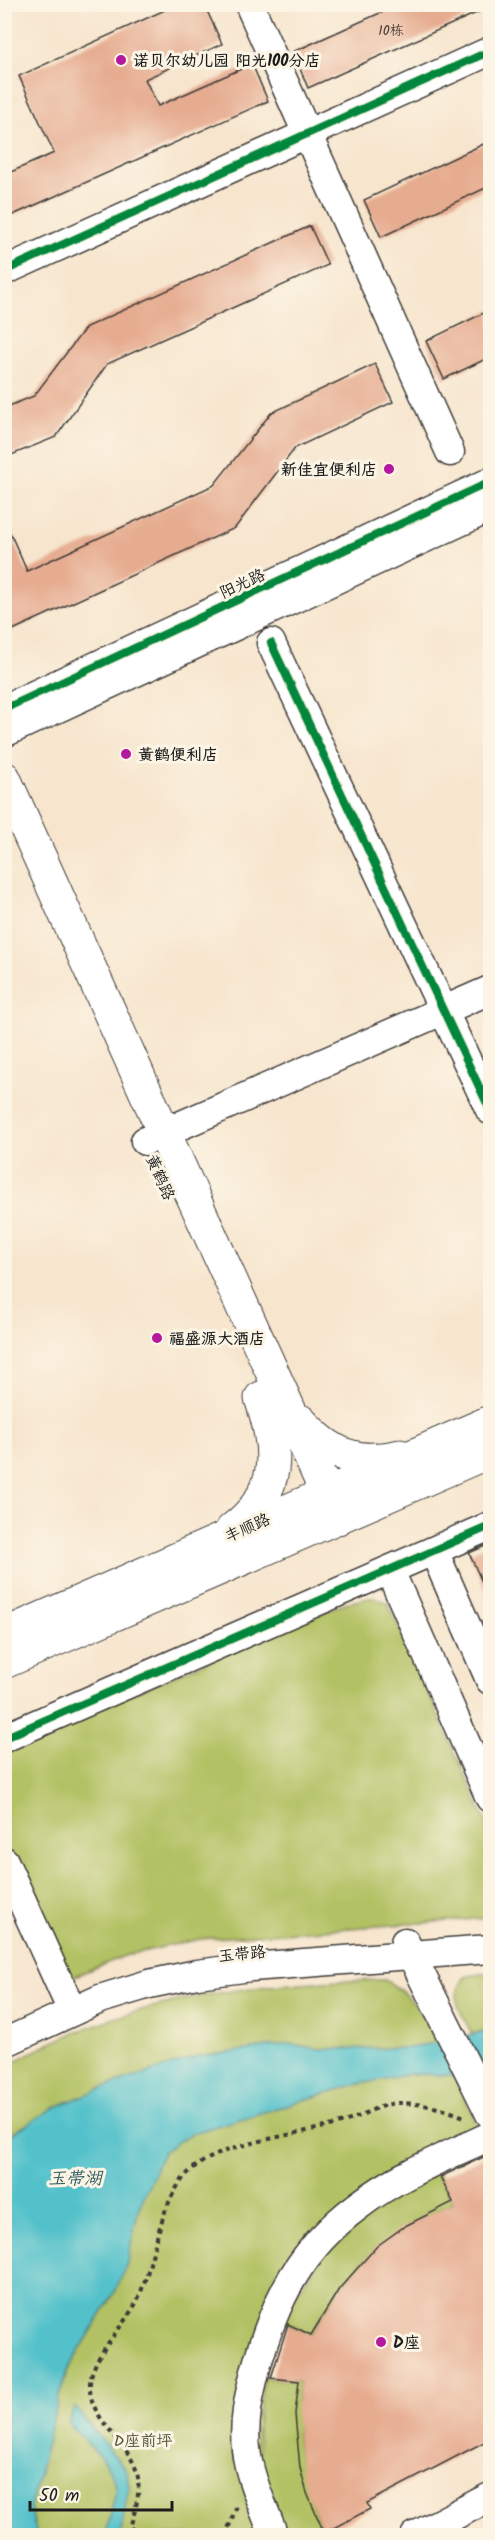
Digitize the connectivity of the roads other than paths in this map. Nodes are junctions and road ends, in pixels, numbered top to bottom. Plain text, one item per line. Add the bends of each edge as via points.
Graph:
1 (249, 4) edge
2 (490, 51) edge
3 (308, 134) junction
4 (4, 271) edge
5 (450, 452) dead end
6 (490, 482) edge
7 (490, 508) edge
8 (272, 643) dead end
9 (4, 710) edge
10 (4, 733) edge
11 (4, 778) edge
12 (4, 827) edge
13 (490, 990) edge
14 (444, 1011) junction
15 (490, 1110) edge
16 (155, 1137) junction
17 (271, 1394) junction
18 (490, 1422) edge
19 (431, 1448) junction
20 (490, 1451) edge
21 (323, 1509) junction
22 (490, 1526) edge
23 (211, 1544) junction
24 (434, 1551) junction
25 (390, 1571) junction
26 (4, 1635) edge
27 (4, 1662) edge
28 (490, 1680) edge
29 (4, 1738) edge
30 (490, 1798) edge
31 (4, 1861) edge
32 (490, 1932) edge
33 (408, 1948) junction
34 (490, 1949) edge
35 (68, 2002) junction
36 (4, 2023) edge
37 (4, 2043) edge
38 (486, 2124) edge
39 (490, 2497) edge
40 (274, 2535) edge
41 (415, 2535) edge

1 - 3 street
2 - 3 street
3 - 4 street
3 - 5 street
6 - 9 street, 阳光路
7 - 10 street
8 - 14 street
11 - 16 main road
12 - 16 main road, 黄鹤路
13 - 14 street
14 - 15 street
14 - 16 street
16 - 17 main road, 黄鹤路
17 - 19 main road via 328,1449 385,1460
17 - 21 main road, 黄鹤路
17 - 23 main road via 274,1461 268,1484 256,1507 241,1523
18 - 19 main road, 丰顺路
19 - 21 main road, 丰顺路
20 - 21 main road
21 - 23 main road, 丰顺路
21 - 27 main road
22 - 24 street
23 - 26 main road, 丰顺路
24 - 25 street
24 - 28 street
25 - 29 street
25 - 30 street
31 - 35 street
32 - 33 street, 玉带路
33 - 34 street
33 - 35 street, 玉带路 via 277,1949 165,1964
33 - 38 street via 442,2015
35 - 36 street, 玉带路
35 - 37 street
38 - 40 street via 358,2205 317,2243 283,2291 251,2386 245,2434 252,2473
39 - 41 street

